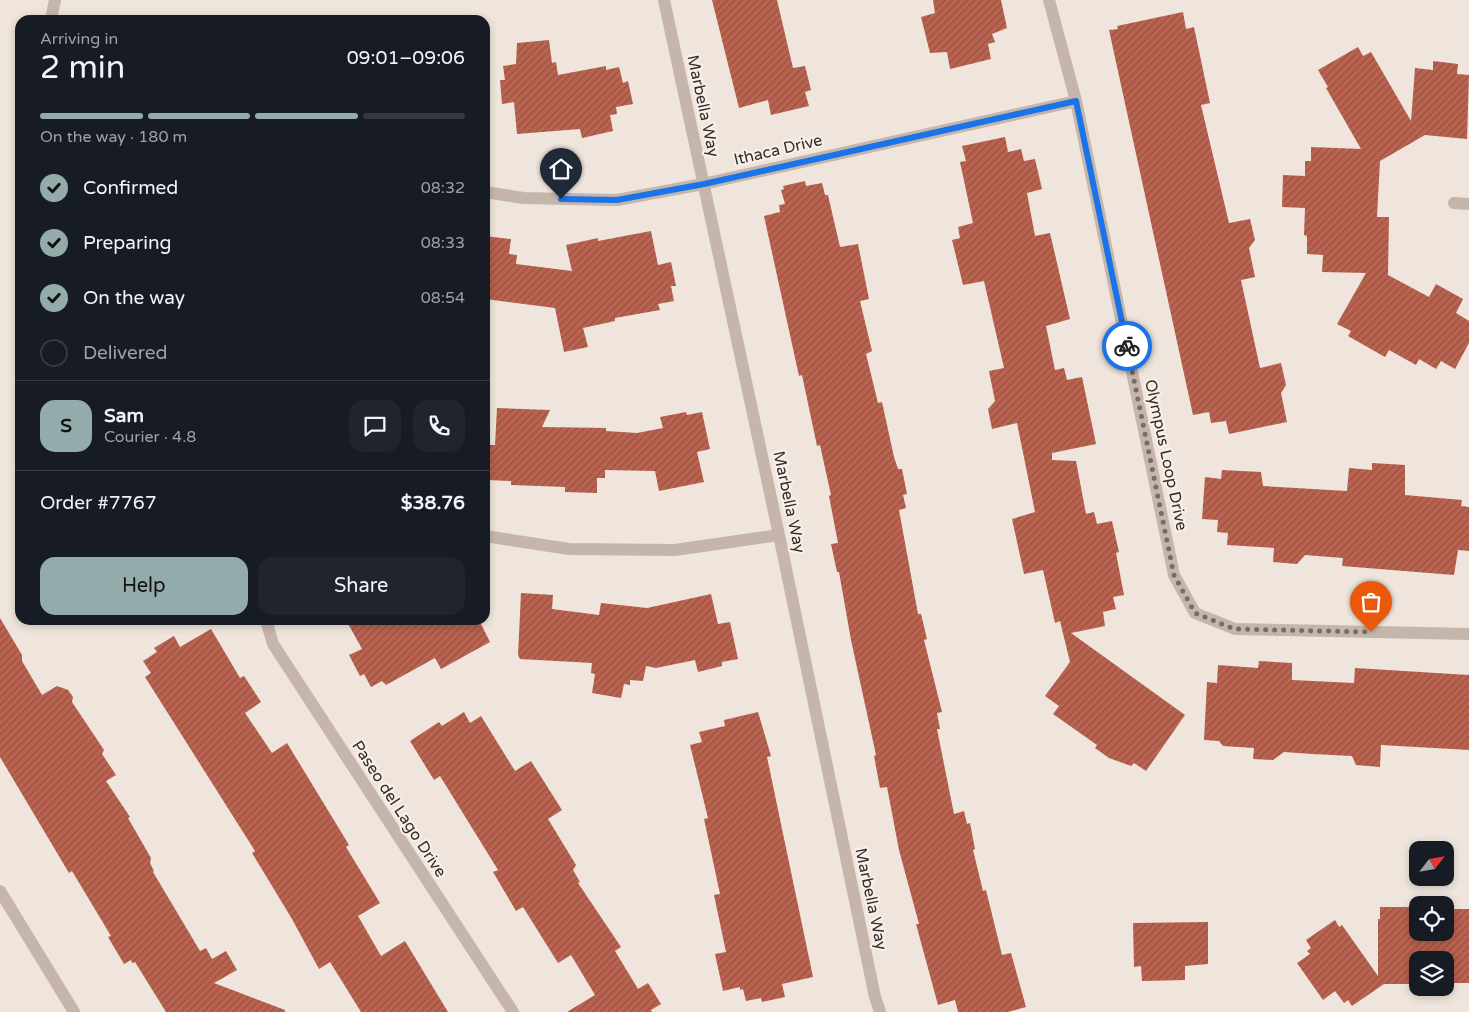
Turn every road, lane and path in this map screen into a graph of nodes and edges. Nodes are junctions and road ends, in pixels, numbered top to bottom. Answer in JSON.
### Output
{"nodes":[{"id":1,"x":55,"y":0,"type":"edge"},
{"id":2,"x":664,"y":0,"type":"edge"},
{"id":3,"x":1049,"y":0,"type":"edge"},
{"id":4,"x":52,"y":15,"type":"edge"},
{"id":5,"x":1076,"y":101,"type":"junction"},
{"id":6,"x":704,"y":184,"type":"junction"},
{"id":7,"x":490,"y":193,"type":"edge"},
{"id":8,"x":1454,"y":203,"type":"dead end"},
{"id":9,"x":1469,"y":204,"type":"edge"},
{"id":10,"x":779,"y":535,"type":"junction"},
{"id":11,"x":490,"y":537,"type":"edge"},
{"id":12,"x":267,"y":625,"type":"edge"},
{"id":13,"x":1469,"y":634,"type":"edge"},
{"id":14,"x":0,"y":891,"type":"edge"},
{"id":15,"x":74,"y":1012,"type":"edge"},
{"id":16,"x":513,"y":1012,"type":"edge"},
{"id":17,"x":880,"y":1012,"type":"edge"}],
"edges":[{"from":1,"to":4,"type":"street"},
{"from":2,"to":6,"type":"street","name":"Marbella Way"},
{"from":3,"to":5,"type":"street","name":"Olympus Loop Drive"},
{"from":5,"to":6,"type":"street","name":"Ithaca Drive"},
{"from":5,"to":13,"type":"street","name":"Olympus Loop Drive"},
{"from":6,"to":7,"type":"street","name":"Ithaca Drive"},
{"from":6,"to":10,"type":"street","name":"Marbella Way"},
{"from":8,"to":9,"type":"street"},
{"from":10,"to":11,"type":"street"},
{"from":10,"to":17,"type":"street","name":"Marbella Way"},
{"from":12,"to":16,"type":"street","name":"Paseo del Lago Drive"},
{"from":14,"to":15,"type":"street"}]}
